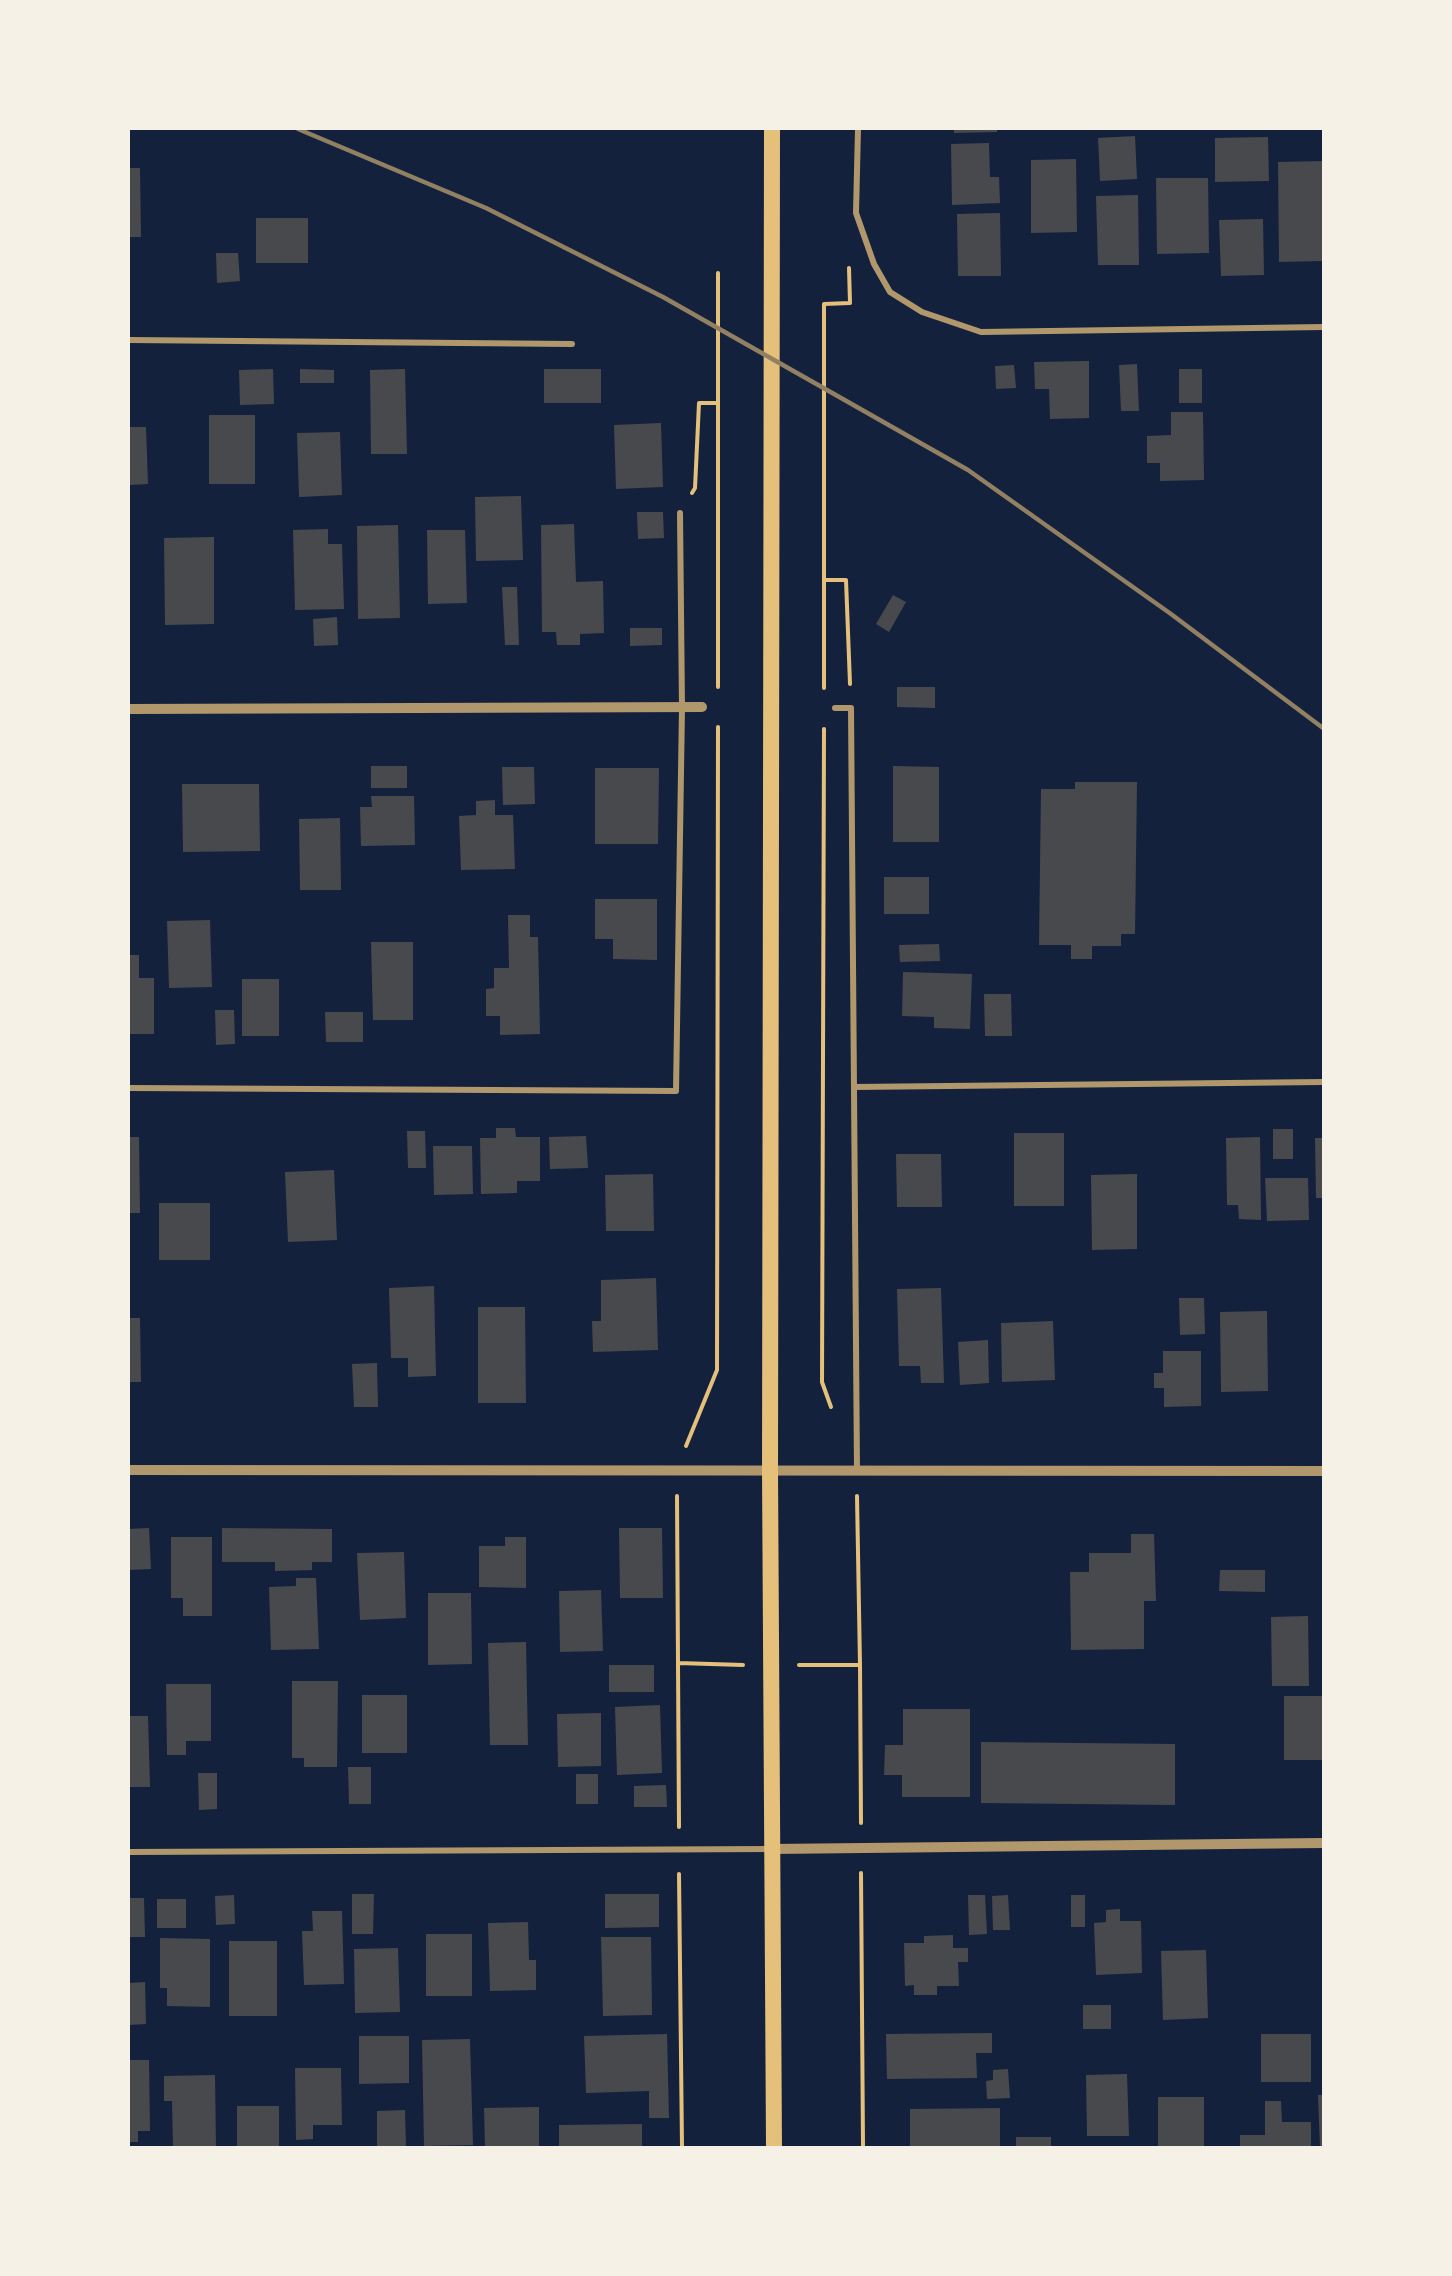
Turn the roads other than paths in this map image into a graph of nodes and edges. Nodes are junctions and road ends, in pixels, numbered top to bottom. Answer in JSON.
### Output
{"nodes":[{"id":1,"x":772,"y":129,"type":"edge"},
{"id":2,"x":858,"y":129,"type":"edge"},
{"id":3,"x":1323,"y":327,"type":"edge"},
{"id":4,"x":129,"y":340,"type":"edge"},
{"id":5,"x":573,"y":344,"type":"dead end"},
{"id":6,"x":680,"y":513,"type":"dead end"},
{"id":7,"x":702,"y":707,"type":"dead end"},
{"id":8,"x":682,"y":708,"type":"junction"},
{"id":9,"x":835,"y":708,"type":"dead end"},
{"id":10,"x":129,"y":709,"type":"edge"},
{"id":11,"x":1323,"y":1082,"type":"edge"},
{"id":12,"x":854,"y":1087,"type":"junction"},
{"id":13,"x":129,"y":1088,"type":"edge"},
{"id":14,"x":129,"y":1470,"type":"edge"},
{"id":15,"x":770,"y":1470,"type":"junction"},
{"id":16,"x":857,"y":1471,"type":"junction"},
{"id":17,"x":1323,"y":1471,"type":"edge"},
{"id":18,"x":1323,"y":1843,"type":"edge"},
{"id":19,"x":772,"y":1849,"type":"junction"},
{"id":20,"x":129,"y":1852,"type":"edge"},
{"id":21,"x":774,"y":2147,"type":"edge"}],
"edges":[{"from":1,"to":15,"type":"highway"},
{"from":2,"to":3,"type":"street"},
{"from":4,"to":5,"type":"street"},
{"from":6,"to":8,"type":"street"},
{"from":7,"to":8,"type":"street"},
{"from":8,"to":10,"type":"street"},
{"from":8,"to":13,"type":"street"},
{"from":9,"to":12,"type":"street"},
{"from":11,"to":12,"type":"street"},
{"from":12,"to":16,"type":"street"},
{"from":14,"to":15,"type":"street"},
{"from":15,"to":16,"type":"street"},
{"from":15,"to":19,"type":"highway"},
{"from":16,"to":17,"type":"street"},
{"from":18,"to":19,"type":"street"},
{"from":19,"to":20,"type":"street"},
{"from":19,"to":21,"type":"highway"}]}
